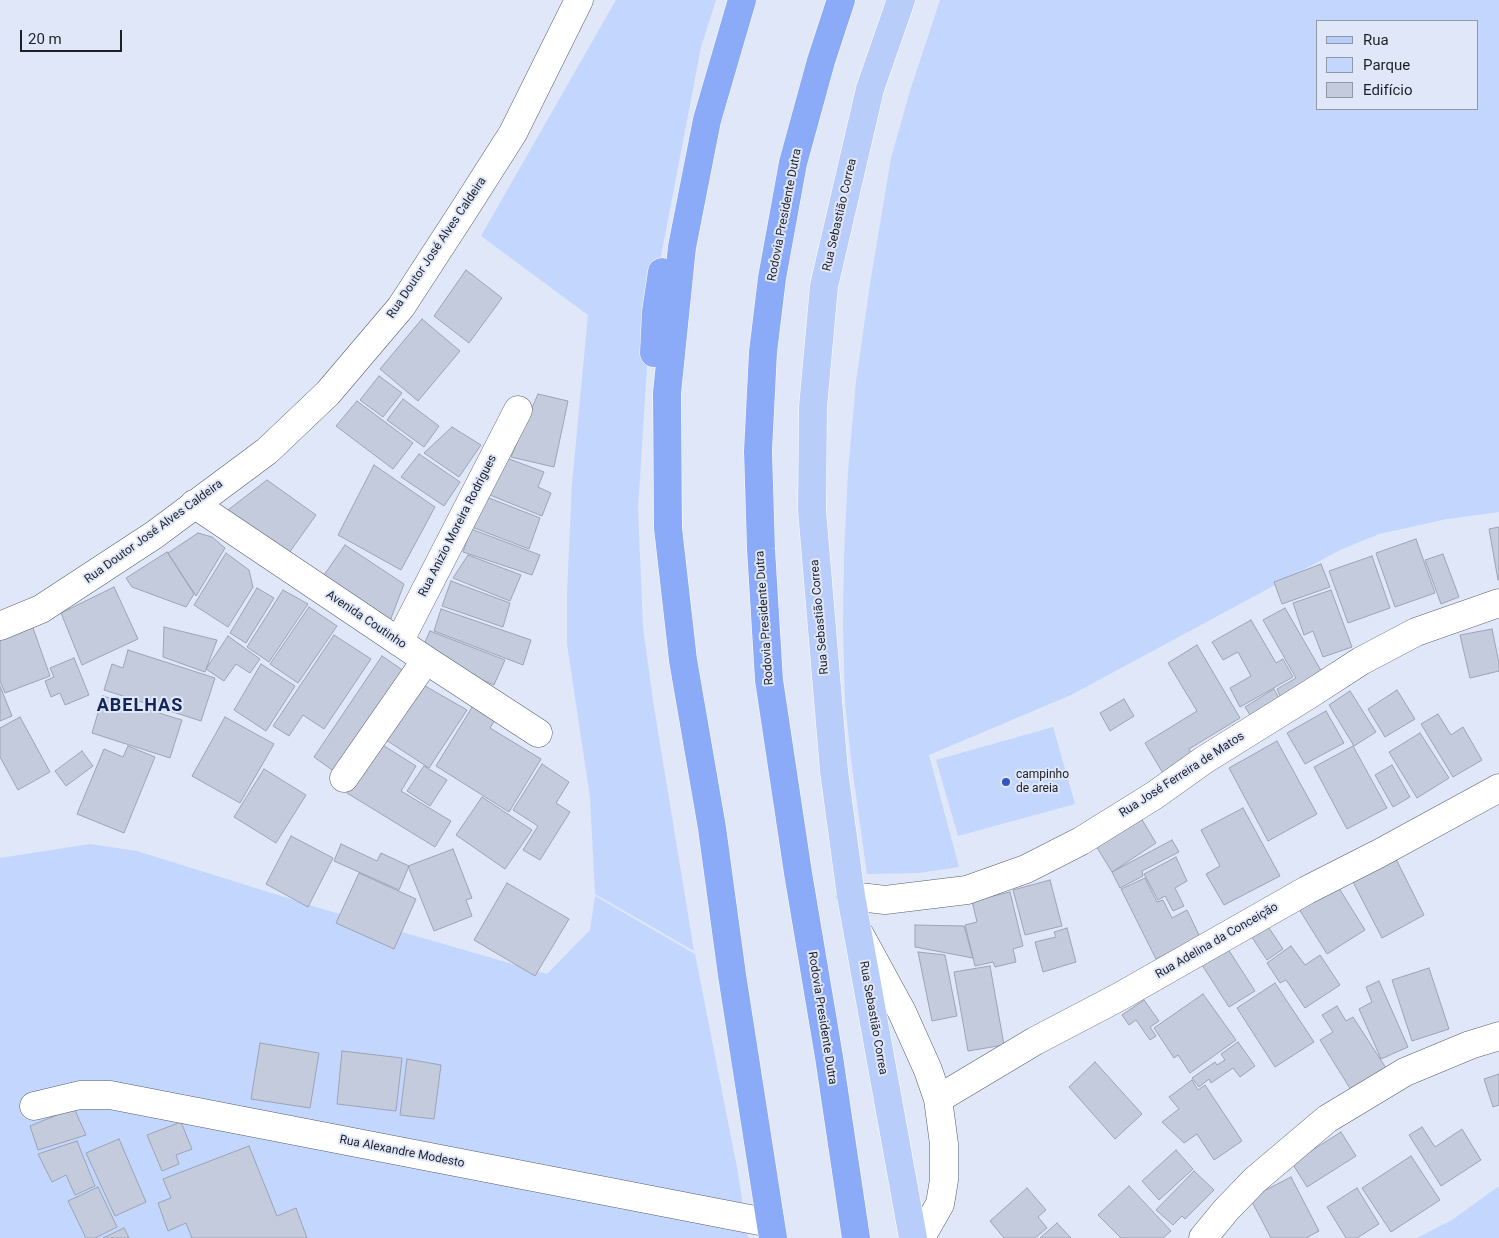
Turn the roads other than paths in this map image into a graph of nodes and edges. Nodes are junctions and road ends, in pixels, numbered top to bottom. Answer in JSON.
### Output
{"nodes":[{"id":1,"x":579,"y":0,"type":"edge"},
{"id":2,"x":724,"y":0,"type":"edge"},
{"id":3,"x":742,"y":0,"type":"edge"},
{"id":4,"x":841,"y":0,"type":"edge"},
{"id":5,"x":901,"y":0,"type":"edge"},
{"id":6,"x":518,"y":410,"type":"dead end"},
{"id":7,"x":194,"y":504,"type":"junction"},
{"id":8,"x":1499,"y":603,"type":"edge"},
{"id":9,"x":0,"y":626,"type":"edge"},
{"id":10,"x":399,"y":642,"type":"junction"},
{"id":11,"x":426,"y":660,"type":"junction"},
{"id":12,"x":538,"y":733,"type":"dead end"},
{"id":13,"x":344,"y":778,"type":"dead end"},
{"id":14,"x":1499,"y":788,"type":"edge"},
{"id":15,"x":712,"y":828,"type":"junction"},
{"id":16,"x":851,"y":896,"type":"junction"},
{"id":17,"x":858,"y":932,"type":"junction"},
{"id":18,"x":1499,"y":1036,"type":"edge"},
{"id":19,"x":938,"y":1100,"type":"junction"},
{"id":20,"x":34,"y":1106,"type":"dead end"},
{"id":21,"x":772,"y":1230,"type":"edge"},
{"id":22,"x":856,"y":1238,"type":"edge"},
{"id":23,"x":913,"y":1238,"type":"edge"},
{"id":24,"x":918,"y":1238,"type":"edge"},
{"id":25,"x":1202,"y":1238,"type":"edge"}],
"edges":[{"from":1,"to":7,"type":"street","name":"Rua Doutor José Alves Caldeira"},
{"from":2,"to":15,"type":"highway"},
{"from":3,"to":15,"type":"highway"},
{"from":4,"to":22,"type":"highway","name":"Rodovia Presidente Dutra"},
{"from":5,"to":16,"type":"main road","name":"Rua Sebastião Correa"},
{"from":6,"to":10,"type":"street","name":"Rua Anizio Moreira Rodrigues"},
{"from":7,"to":9,"type":"street","name":"Rua Doutor José Alves Caldeira"},
{"from":7,"to":10,"type":"street","name":"Avenida Coutinho"},
{"from":8,"to":16,"type":"street","name":"Rua José Ferreira de Matos"},
{"from":10,"to":11,"type":"street","name":"Avenida Coutinho"},
{"from":11,"to":12,"type":"street","name":"Avenida Coutinho"},
{"from":11,"to":13,"type":"street"},
{"from":14,"to":19,"type":"street","name":"Rua Adelina da Conceição"},
{"from":15,"to":21,"type":"highway"},
{"from":16,"to":17,"type":"main road","name":"Rua Sebastião Correa"},
{"from":17,"to":19,"type":"street"},
{"from":17,"to":23,"type":"main road","name":"Rua Sebastião Correa"},
{"from":18,"to":25,"type":"street"},
{"from":19,"to":24,"type":"street"},
{"from":20,"to":21,"type":"street","name":"Rua Alexandre Modesto"}]}
